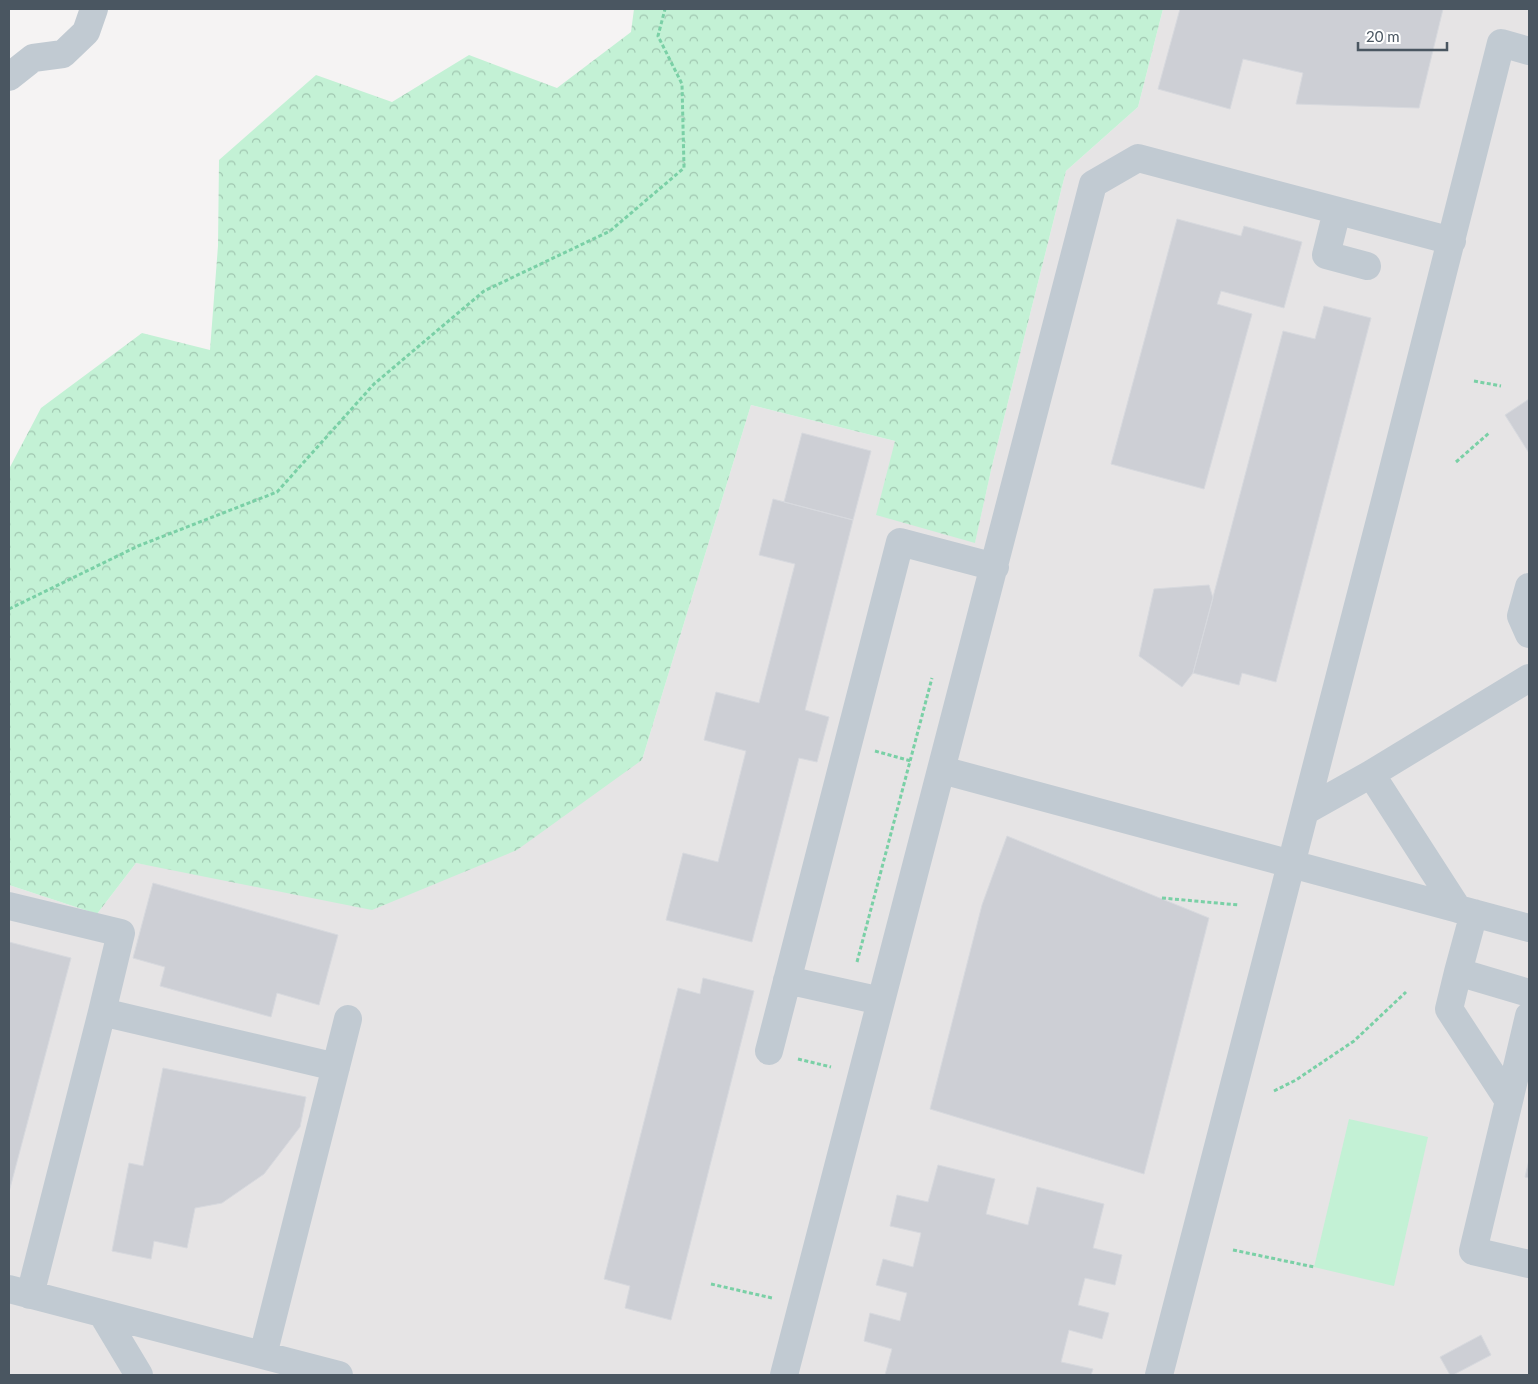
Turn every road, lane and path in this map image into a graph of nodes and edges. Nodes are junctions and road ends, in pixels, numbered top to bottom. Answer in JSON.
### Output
{"nodes":[{"id":1,"x":94,"y":9,"type":"edge"},
{"id":2,"x":665,"y":9,"type":"edge"},
{"id":3,"x":1529,"y":51,"type":"edge"},
{"id":4,"x":9,"y":77,"type":"edge"},
{"id":5,"x":1337,"y":211,"type":"junction"},
{"id":6,"x":1452,"y":241,"type":"junction"},
{"id":7,"x":1367,"y":266,"type":"dead end"},
{"id":8,"x":1474,"y":381,"type":"dead end"},
{"id":9,"x":1501,"y":386,"type":"dead end"},
{"id":10,"x":1489,"y":433,"type":"dead end"},
{"id":11,"x":1456,"y":462,"type":"dead end"},
{"id":12,"x":995,"y":567,"type":"junction"},
{"id":13,"x":1529,"y":587,"type":"edge"},
{"id":14,"x":9,"y":609,"type":"edge"},
{"id":15,"x":1529,"y":634,"type":"edge"},
{"id":16,"x":933,"y":674,"type":"dead end"},
{"id":17,"x":1529,"y":678,"type":"edge"},
{"id":18,"x":848,"y":744,"type":"junction"},
{"id":19,"x":910,"y":761,"type":"junction"},
{"id":20,"x":942,"y":770,"type":"junction"},
{"id":21,"x":1371,"y":774,"type":"junction"},
{"id":22,"x":1305,"y":811,"type":"junction"},
{"id":23,"x":1290,"y":864,"type":"junction"},
{"id":24,"x":1162,"y":898,"type":"dead end"},
{"id":25,"x":1239,"y":905,"type":"dead end"},
{"id":26,"x":9,"y":906,"type":"edge"},
{"id":27,"x":1466,"y":911,"type":"junction"},
{"id":28,"x":1529,"y":928,"type":"edge"},
{"id":29,"x":857,"y":962,"type":"dead end"},
{"id":30,"x":1458,"y":972,"type":"junction"},
{"id":31,"x":787,"y":980,"type":"junction"},
{"id":32,"x":1406,"y":992,"type":"dead end"},
{"id":33,"x":1529,"y":993,"type":"edge"},
{"id":34,"x":881,"y":1001,"type":"junction"},
{"id":35,"x":102,"y":1012,"type":"junction"},
{"id":36,"x":1529,"y":1016,"type":"edge"},
{"id":37,"x":348,"y":1019,"type":"dead end"},
{"id":38,"x":769,"y":1051,"type":"joint"},
{"id":39,"x":336,"y":1067,"type":"junction"},
{"id":40,"x":831,"y":1067,"type":"dead end"},
{"id":41,"x":1274,"y":1091,"type":"dead end"},
{"id":42,"x":1510,"y":1101,"type":"junction"},
{"id":43,"x":1233,"y":1250,"type":"dead end"},
{"id":44,"x":1529,"y":1264,"type":"edge"},
{"id":45,"x":1314,"y":1267,"type":"dead end"},
{"id":46,"x":711,"y":1284,"type":"dead end"},
{"id":47,"x":20,"y":1292,"type":"edge"},
{"id":48,"x":772,"y":1298,"type":"dead end"},
{"id":49,"x":103,"y":1315,"type":"junction"},
{"id":50,"x":264,"y":1355,"type":"junction"},
{"id":51,"x":139,"y":1375,"type":"edge"},
{"id":52,"x":339,"y":1375,"type":"edge"},
{"id":53,"x":784,"y":1375,"type":"edge"},
{"id":54,"x":1159,"y":1375,"type":"edge"}],
"edges":[{"from":1,"to":4,"type":"street"},
{"from":2,"to":14,"type":"path"},
{"from":3,"to":6,"type":"street"},
{"from":5,"to":6,"type":"street"},
{"from":5,"to":7,"type":"street"},
{"from":5,"to":12,"type":"street"},
{"from":6,"to":22,"type":"street"},
{"from":8,"to":9,"type":"path"},
{"from":10,"to":11,"type":"path"},
{"from":12,"to":18,"type":"street"},
{"from":12,"to":20,"type":"street"},
{"from":13,"to":15,"type":"street"},
{"from":16,"to":19,"type":"path"},
{"from":17,"to":21,"type":"street"},
{"from":18,"to":19,"type":"path"},
{"from":18,"to":31,"type":"street"},
{"from":19,"to":29,"type":"path"},
{"from":20,"to":23,"type":"street"},
{"from":20,"to":34,"type":"street"},
{"from":21,"to":22,"type":"street"},
{"from":21,"to":27,"type":"street"},
{"from":22,"to":23,"type":"street"},
{"from":23,"to":27,"type":"street"},
{"from":23,"to":54,"type":"street"},
{"from":24,"to":25,"type":"path"},
{"from":26,"to":35,"type":"street"},
{"from":27,"to":28,"type":"street"},
{"from":27,"to":30,"type":"street"},
{"from":30,"to":33,"type":"street"},
{"from":30,"to":42,"type":"street"},
{"from":31,"to":34,"type":"street"},
{"from":31,"to":38,"type":"street"},
{"from":32,"to":41,"type":"path"},
{"from":34,"to":53,"type":"street"},
{"from":35,"to":39,"type":"street"},
{"from":35,"to":47,"type":"street"},
{"from":36,"to":42,"type":"street"},
{"from":37,"to":39,"type":"street"},
{"from":38,"to":40,"type":"path"},
{"from":39,"to":50,"type":"street"},
{"from":42,"to":44,"type":"street"},
{"from":43,"to":45,"type":"path"},
{"from":46,"to":48,"type":"path"},
{"from":47,"to":49,"type":"street"},
{"from":49,"to":50,"type":"street"},
{"from":49,"to":51,"type":"street"},
{"from":50,"to":52,"type":"street"}]}
